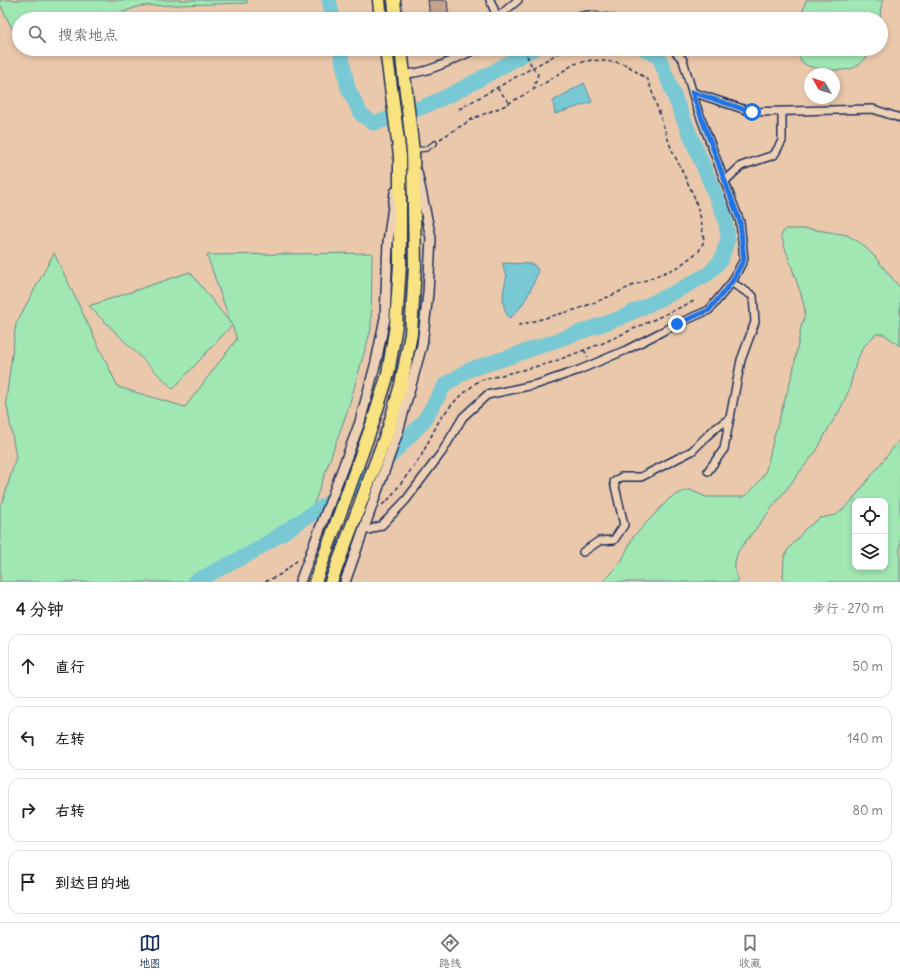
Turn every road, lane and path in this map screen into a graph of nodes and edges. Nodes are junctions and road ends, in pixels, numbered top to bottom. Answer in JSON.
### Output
{"nodes":[{"id":1,"x":379,"y":0,"type":"edge"},
{"id":2,"x":394,"y":0,"type":"edge"},
{"id":3,"x":490,"y":0,"type":"edge"},
{"id":4,"x":518,"y":0,"type":"edge"},
{"id":5,"x":380,"y":12,"type":"edge"},
{"id":6,"x":395,"y":12,"type":"edge"},
{"id":7,"x":495,"y":12,"type":"edge"},
{"id":8,"x":505,"y":12,"type":"edge"},
{"id":9,"x":387,"y":56,"type":"edge"},
{"id":10,"x":402,"y":56,"type":"edge"},
{"id":11,"x":461,"y":56,"type":"edge"},
{"id":12,"x":527,"y":56,"type":"edge"},
{"id":13,"x":553,"y":56,"type":"edge"},
{"id":14,"x":679,"y":56,"type":"edge"},
{"id":15,"x":532,"y":67,"type":"junction"},
{"id":16,"x":404,"y":74,"type":"junction"},
{"id":17,"x":497,"y":88,"type":"junction"},
{"id":18,"x":533,"y":90,"type":"junction"},
{"id":19,"x":692,"y":92,"type":"junction"},
{"id":20,"x":510,"y":103,"type":"junction"},
{"id":21,"x":459,"y":109,"type":"dead end"},
{"id":22,"x":782,"y":112,"type":"junction"},
{"id":23,"x":900,"y":118,"type":"edge"},
{"id":24,"x":435,"y":143,"type":"joint"},
{"id":25,"x":413,"y":151,"type":"junction"},
{"id":26,"x":400,"y":156,"type":"junction"},
{"id":27,"x":725,"y":181,"type":"junction"},
{"id":28,"x":732,"y":283,"type":"junction"},
{"id":29,"x":516,"y":326,"type":"dead end"},
{"id":30,"x":730,"y":418,"type":"junction"},
{"id":31,"x":393,"y":430,"type":"junction"},
{"id":32,"x":708,"y":471,"type":"dead end"},
{"id":33,"x":365,"y":528,"type":"junction"},
{"id":34,"x":583,"y":552,"type":"dead end"},
{"id":35,"x":299,"y":559,"type":"dead end"},
{"id":36,"x":265,"y":582,"type":"edge"},
{"id":37,"x":300,"y":582,"type":"edge"},
{"id":38,"x":315,"y":582,"type":"edge"},
{"id":39,"x":331,"y":582,"type":"edge"},
{"id":40,"x":345,"y":582,"type":"edge"}],
"edges":[{"from":1,"to":5,"type":"highway"},
{"from":2,"to":6,"type":"highway"},
{"from":3,"to":7,"type":"street"},
{"from":4,"to":8,"type":"street"},
{"from":9,"to":26,"type":"highway"},
{"from":10,"to":16,"type":"highway"},
{"from":11,"to":16,"type":"street"},
{"from":12,"to":15,"type":"path"},
{"from":13,"to":15,"type":"path"},
{"from":14,"to":19,"type":"street"},
{"from":15,"to":17,"type":"path"},
{"from":15,"to":18,"type":"path"},
{"from":16,"to":25,"type":"highway"},
{"from":17,"to":20,"type":"path"},
{"from":17,"to":21,"type":"path"},
{"from":18,"to":20,"type":"path"},
{"from":18,"to":29,"type":"path"},
{"from":19,"to":22,"type":"street"},
{"from":19,"to":27,"type":"street"},
{"from":20,"to":24,"type":"path"},
{"from":22,"to":23,"type":"street"},
{"from":22,"to":27,"type":"street"},
{"from":24,"to":25,"type":"lane"},
{"from":25,"to":31,"type":"highway"},
{"from":26,"to":37,"type":"street"},
{"from":26,"to":38,"type":"highway"},
{"from":27,"to":28,"type":"street"},
{"from":28,"to":30,"type":"street"},
{"from":28,"to":33,"type":"street"},
{"from":30,"to":32,"type":"street"},
{"from":30,"to":34,"type":"street"},
{"from":31,"to":33,"type":"street"},
{"from":31,"to":39,"type":"highway"},
{"from":33,"to":40,"type":"street"},
{"from":35,"to":36,"type":"path"}]}
